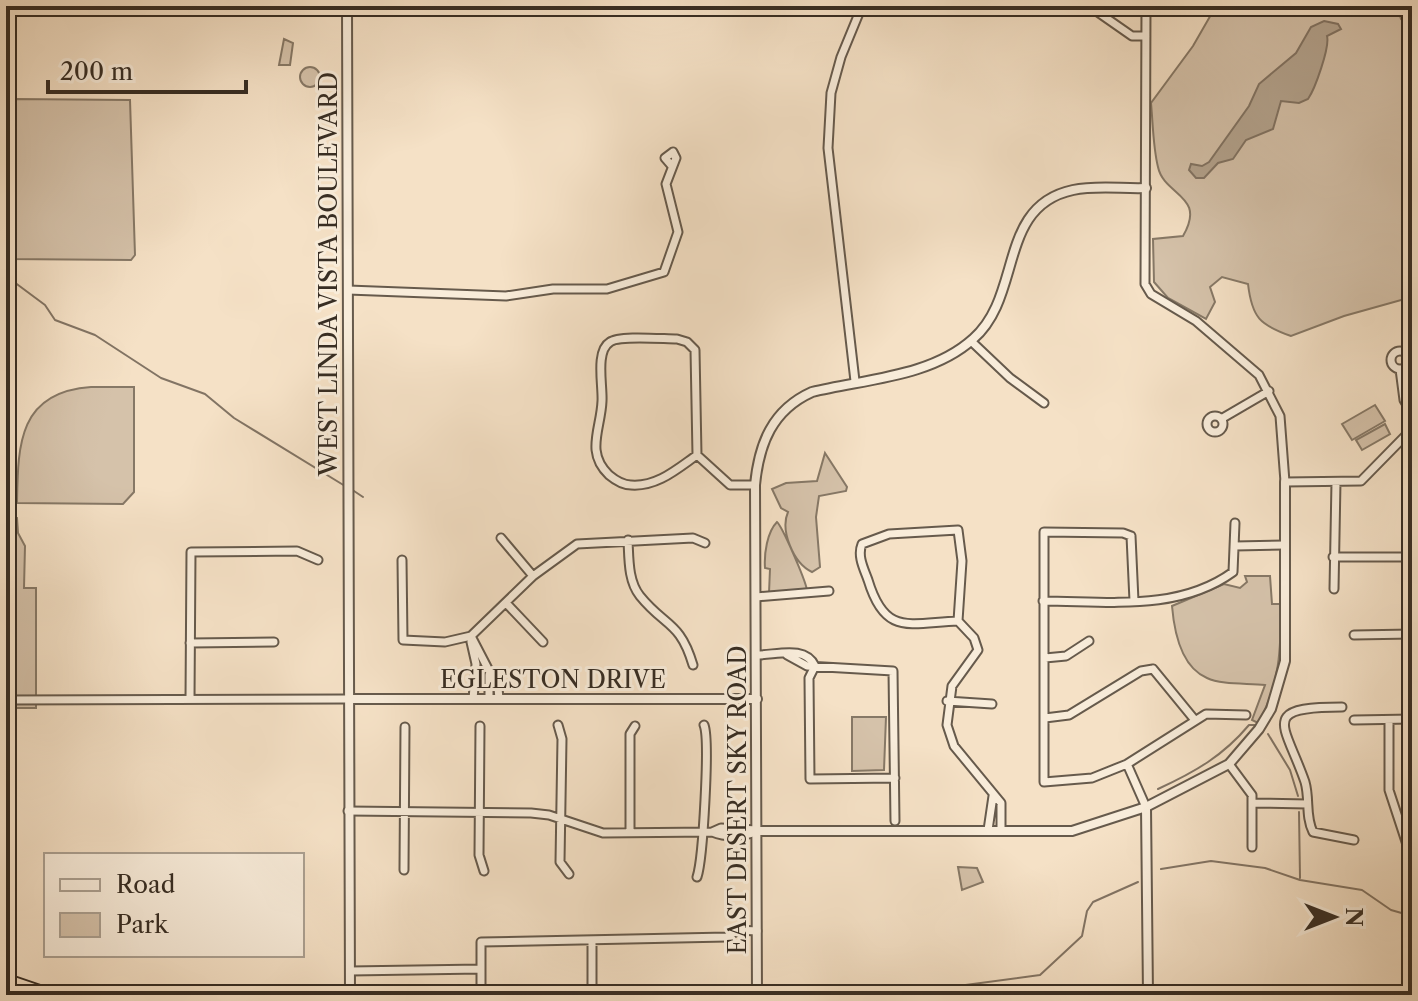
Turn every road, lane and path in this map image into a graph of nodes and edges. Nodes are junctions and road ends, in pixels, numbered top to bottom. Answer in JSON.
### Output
{"nodes":[{"id":1,"x":347,"y":6,"type":"edge"},
{"id":2,"x":862,"y":6,"type":"edge"},
{"id":3,"x":1089,"y":6,"type":"edge"},
{"id":4,"x":1146,"y":6,"type":"edge"},
{"id":5,"x":1146,"y":36,"type":"junction"},
{"id":6,"x":671,"y":165,"type":"dead end"},
{"id":7,"x":1146,"y":188,"type":"junction"},
{"id":8,"x":348,"y":290,"type":"junction"},
{"id":9,"x":971,"y":341,"type":"junction"},
{"id":10,"x":1400,"y":369,"type":"dead end"},
{"id":11,"x":855,"y":381,"type":"junction"},
{"id":12,"x":1269,"y":391,"type":"junction"},
{"id":13,"x":1044,"y":403,"type":"dead end"},
{"id":14,"x":1412,"y":413,"type":"edge"},
{"id":15,"x":1221,"y":419,"type":"dead end"},
{"id":16,"x":1412,"y":429,"type":"edge"},
{"id":17,"x":697,"y":455,"type":"junction"},
{"id":18,"x":1285,"y":482,"type":"junction"},
{"id":19,"x":1336,"y":482,"type":"junction"},
{"id":20,"x":755,"y":485,"type":"junction"},
{"id":21,"x":1235,"y":523,"type":"dead end"},
{"id":22,"x":501,"y":538,"type":"dead end"},
{"id":23,"x":628,"y":540,"type":"junction"},
{"id":24,"x":705,"y":543,"type":"dead end"},
{"id":25,"x":1285,"y":545,"type":"junction"},
{"id":26,"x":1235,"y":546,"type":"junction"},
{"id":27,"x":1333,"y":557,"type":"junction"},
{"id":28,"x":1412,"y":557,"type":"edge"},
{"id":29,"x":318,"y":560,"type":"dead end"},
{"id":30,"x":402,"y":560,"type":"dead end"},
{"id":31,"x":533,"y":576,"type":"junction"},
{"id":32,"x":1334,"y":589,"type":"dead end"},
{"id":33,"x":829,"y":591,"type":"dead end"},
{"id":34,"x":756,"y":601,"type":"junction"},
{"id":35,"x":1043,"y":601,"type":"junction"},
{"id":36,"x":1134,"y":601,"type":"junction"},
{"id":37,"x":507,"y":604,"type":"junction"},
{"id":38,"x":958,"y":621,"type":"junction"},
{"id":39,"x":1412,"y":634,"type":"edge"},
{"id":40,"x":1354,"y":635,"type":"dead end"},
{"id":41,"x":471,"y":636,"type":"junction"},
{"id":42,"x":1089,"y":641,"type":"dead end"},
{"id":43,"x":274,"y":642,"type":"dead end"},
{"id":44,"x":543,"y":642,"type":"dead end"},
{"id":45,"x":190,"y":643,"type":"junction"},
{"id":46,"x":757,"y":655,"type":"junction"},
{"id":47,"x":1045,"y":658,"type":"junction"},
{"id":48,"x":693,"y":665,"type":"dead end"},
{"id":49,"x":815,"y":666,"type":"junction"},
{"id":50,"x":489,"y":675,"type":"junction"},
{"id":51,"x":475,"y":681,"type":"junction"},
{"id":52,"x":190,"y":699,"type":"junction"},
{"id":53,"x":348,"y":699,"type":"junction"},
{"id":54,"x":473,"y":699,"type":"junction"},
{"id":55,"x":494,"y":699,"type":"junction"},
{"id":56,"x":757,"y":699,"type":"junction"},
{"id":57,"x":6,"y":700,"type":"edge"},
{"id":58,"x":947,"y":701,"type":"junction"},
{"id":59,"x":992,"y":704,"type":"dead end"},
{"id":60,"x":1342,"y":707,"type":"dead end"},
{"id":61,"x":1246,"y":715,"type":"dead end"},
{"id":62,"x":1045,"y":718,"type":"junction"},
{"id":63,"x":1194,"y":719,"type":"junction"},
{"id":64,"x":1412,"y":719,"type":"edge"},
{"id":65,"x":1354,"y":720,"type":"dead end"},
{"id":66,"x":1389,"y":720,"type":"junction"},
{"id":67,"x":558,"y":725,"type":"dead end"},
{"id":68,"x":704,"y":725,"type":"dead end"},
{"id":69,"x":480,"y":726,"type":"dead end"},
{"id":70,"x":635,"y":726,"type":"dead end"},
{"id":71,"x":405,"y":727,"type":"dead end"},
{"id":72,"x":1127,"y":764,"type":"junction"},
{"id":73,"x":1229,"y":764,"type":"junction"},
{"id":74,"x":895,"y":778,"type":"junction"},
{"id":75,"x":993,"y":796,"type":"junction"},
{"id":76,"x":1254,"y":803,"type":"junction"},
{"id":77,"x":1307,"y":804,"type":"junction"},
{"id":78,"x":1146,"y":807,"type":"junction"},
{"id":79,"x":348,"y":811,"type":"junction"},
{"id":80,"x":404,"y":812,"type":"junction"},
{"id":81,"x":479,"y":813,"type":"junction"},
{"id":82,"x":559,"y":819,"type":"junction"},
{"id":83,"x":895,"y":821,"type":"dead end"},
{"id":84,"x":988,"y":830,"type":"junction"},
{"id":85,"x":758,"y":831,"type":"junction"},
{"id":86,"x":1001,"y":831,"type":"junction"},
{"id":87,"x":630,"y":832,"type":"junction"},
{"id":88,"x":703,"y":832,"type":"junction"},
{"id":89,"x":1354,"y":840,"type":"dead end"},
{"id":90,"x":1252,"y":847,"type":"dead end"},
{"id":91,"x":1412,"y":860,"type":"edge"},
{"id":92,"x":404,"y":870,"type":"dead end"},
{"id":93,"x":484,"y":871,"type":"dead end"},
{"id":94,"x":569,"y":874,"type":"dead end"},
{"id":95,"x":697,"y":877,"type":"dead end"},
{"id":96,"x":757,"y":931,"type":"junction"},
{"id":97,"x":592,"y":943,"type":"junction"},
{"id":98,"x":481,"y":969,"type":"junction"},
{"id":99,"x":350,"y":971,"type":"junction"},
{"id":100,"x":6,"y":980,"type":"edge"},
{"id":101,"x":50,"y":995,"type":"edge"},
{"id":102,"x":350,"y":995,"type":"edge"},
{"id":103,"x":757,"y":995,"type":"edge"},
{"id":104,"x":1148,"y":995,"type":"edge"}],
"edges":[{"from":1,"to":8,"type":"street","name":"WEST LINDA VISTA BOULEVARD"},
{"from":2,"to":11,"type":"street"},
{"from":3,"to":5,"type":"street"},
{"from":4,"to":5,"type":"street"},
{"from":5,"to":7,"type":"street"},
{"from":6,"to":8,"type":"street"},
{"from":7,"to":9,"type":"street","name":"EAST DESERT SKY ROAD"},
{"from":7,"to":12,"type":"street"},
{"from":8,"to":53,"type":"street","name":"WEST LINDA VISTA BOULEVARD"},
{"from":9,"to":11,"type":"street","name":"EAST DESERT SKY ROAD"},
{"from":9,"to":13,"type":"street"},
{"from":10,"to":14,"type":"street"},
{"from":11,"to":20,"type":"street","name":"EAST DESERT SKY ROAD"},
{"from":12,"to":15,"type":"street"},
{"from":12,"to":18,"type":"street"},
{"from":16,"to":19,"type":"street"},
{"from":17,"to":17,"type":"street"},
{"from":17,"to":20,"type":"street"},
{"from":18,"to":19,"type":"street"},
{"from":18,"to":25,"type":"street"},
{"from":19,"to":27,"type":"street"},
{"from":20,"to":34,"type":"street","name":"EAST DESERT SKY ROAD"},
{"from":21,"to":26,"type":"street"},
{"from":22,"to":31,"type":"street"},
{"from":23,"to":24,"type":"street"},
{"from":23,"to":31,"type":"street"},
{"from":23,"to":48,"type":"street"},
{"from":25,"to":26,"type":"street"},
{"from":25,"to":73,"type":"street"},
{"from":26,"to":36,"type":"street"},
{"from":27,"to":28,"type":"street"},
{"from":27,"to":32,"type":"street"},
{"from":29,"to":45,"type":"street"},
{"from":30,"to":41,"type":"street"},
{"from":31,"to":37,"type":"street"},
{"from":33,"to":34,"type":"street"},
{"from":34,"to":46,"type":"street","name":"EAST DESERT SKY ROAD"},
{"from":35,"to":36,"type":"street"},
{"from":35,"to":36,"type":"street"},
{"from":35,"to":47,"type":"street"},
{"from":37,"to":41,"type":"street"},
{"from":37,"to":44,"type":"street"},
{"from":38,"to":38,"type":"street"},
{"from":38,"to":58,"type":"street"},
{"from":39,"to":40,"type":"street"},
{"from":41,"to":50,"type":"street"},
{"from":41,"to":51,"type":"street"},
{"from":42,"to":47,"type":"street"},
{"from":43,"to":45,"type":"street"},
{"from":45,"to":52,"type":"street"},
{"from":46,"to":49,"type":"street"},
{"from":46,"to":56,"type":"street","name":"EAST DESERT SKY ROAD"},
{"from":47,"to":62,"type":"street"},
{"from":49,"to":74,"type":"street"},
{"from":49,"to":74,"type":"street"},
{"from":50,"to":51,"type":"street"},
{"from":50,"to":55,"type":"street"},
{"from":51,"to":54,"type":"street"},
{"from":52,"to":53,"type":"street"},
{"from":52,"to":57,"type":"street"},
{"from":53,"to":54,"type":"street","name":"EGLESTON DRIVE"},
{"from":53,"to":79,"type":"street","name":"WEST LINDA VISTA BOULEVARD"},
{"from":54,"to":55,"type":"street","name":"EGLESTON DRIVE"},
{"from":55,"to":56,"type":"street","name":"EGLESTON DRIVE"},
{"from":56,"to":85,"type":"street","name":"EAST DESERT SKY ROAD"},
{"from":58,"to":59,"type":"street"},
{"from":58,"to":75,"type":"street"},
{"from":60,"to":77,"type":"street"},
{"from":61,"to":63,"type":"street"},
{"from":62,"to":63,"type":"street"},
{"from":62,"to":72,"type":"street"},
{"from":63,"to":72,"type":"street"},
{"from":64,"to":66,"type":"street"},
{"from":65,"to":66,"type":"street"},
{"from":66,"to":91,"type":"street"},
{"from":67,"to":82,"type":"street"},
{"from":68,"to":88,"type":"street"},
{"from":69,"to":81,"type":"street"},
{"from":70,"to":87,"type":"street"},
{"from":71,"to":80,"type":"street"},
{"from":72,"to":78,"type":"street"},
{"from":73,"to":76,"type":"street"},
{"from":73,"to":78,"type":"street"},
{"from":74,"to":83,"type":"street"},
{"from":75,"to":84,"type":"street"},
{"from":75,"to":86,"type":"street"},
{"from":76,"to":77,"type":"street"},
{"from":76,"to":90,"type":"street"},
{"from":77,"to":89,"type":"street"},
{"from":78,"to":86,"type":"street"},
{"from":78,"to":104,"type":"street"},
{"from":79,"to":80,"type":"street"},
{"from":79,"to":99,"type":"street","name":"WEST LINDA VISTA BOULEVARD"},
{"from":80,"to":81,"type":"street"},
{"from":80,"to":92,"type":"street"},
{"from":81,"to":82,"type":"street"},
{"from":81,"to":93,"type":"street"},
{"from":82,"to":87,"type":"street"},
{"from":82,"to":94,"type":"street"},
{"from":84,"to":85,"type":"street"},
{"from":84,"to":86,"type":"street"},
{"from":85,"to":88,"type":"street"},
{"from":85,"to":96,"type":"street","name":"EAST DESERT SKY ROAD"},
{"from":87,"to":88,"type":"street"},
{"from":88,"to":95,"type":"street"},
{"from":96,"to":97,"type":"street"},
{"from":96,"to":103,"type":"street","name":"EAST DESERT SKY ROAD"},
{"from":97,"to":98,"type":"street"},
{"from":97,"to":98,"type":"street"},
{"from":98,"to":99,"type":"street"},
{"from":99,"to":102,"type":"street","name":"WEST LINDA VISTA BOULEVARD"},
{"from":100,"to":101,"type":"highway"}]}
